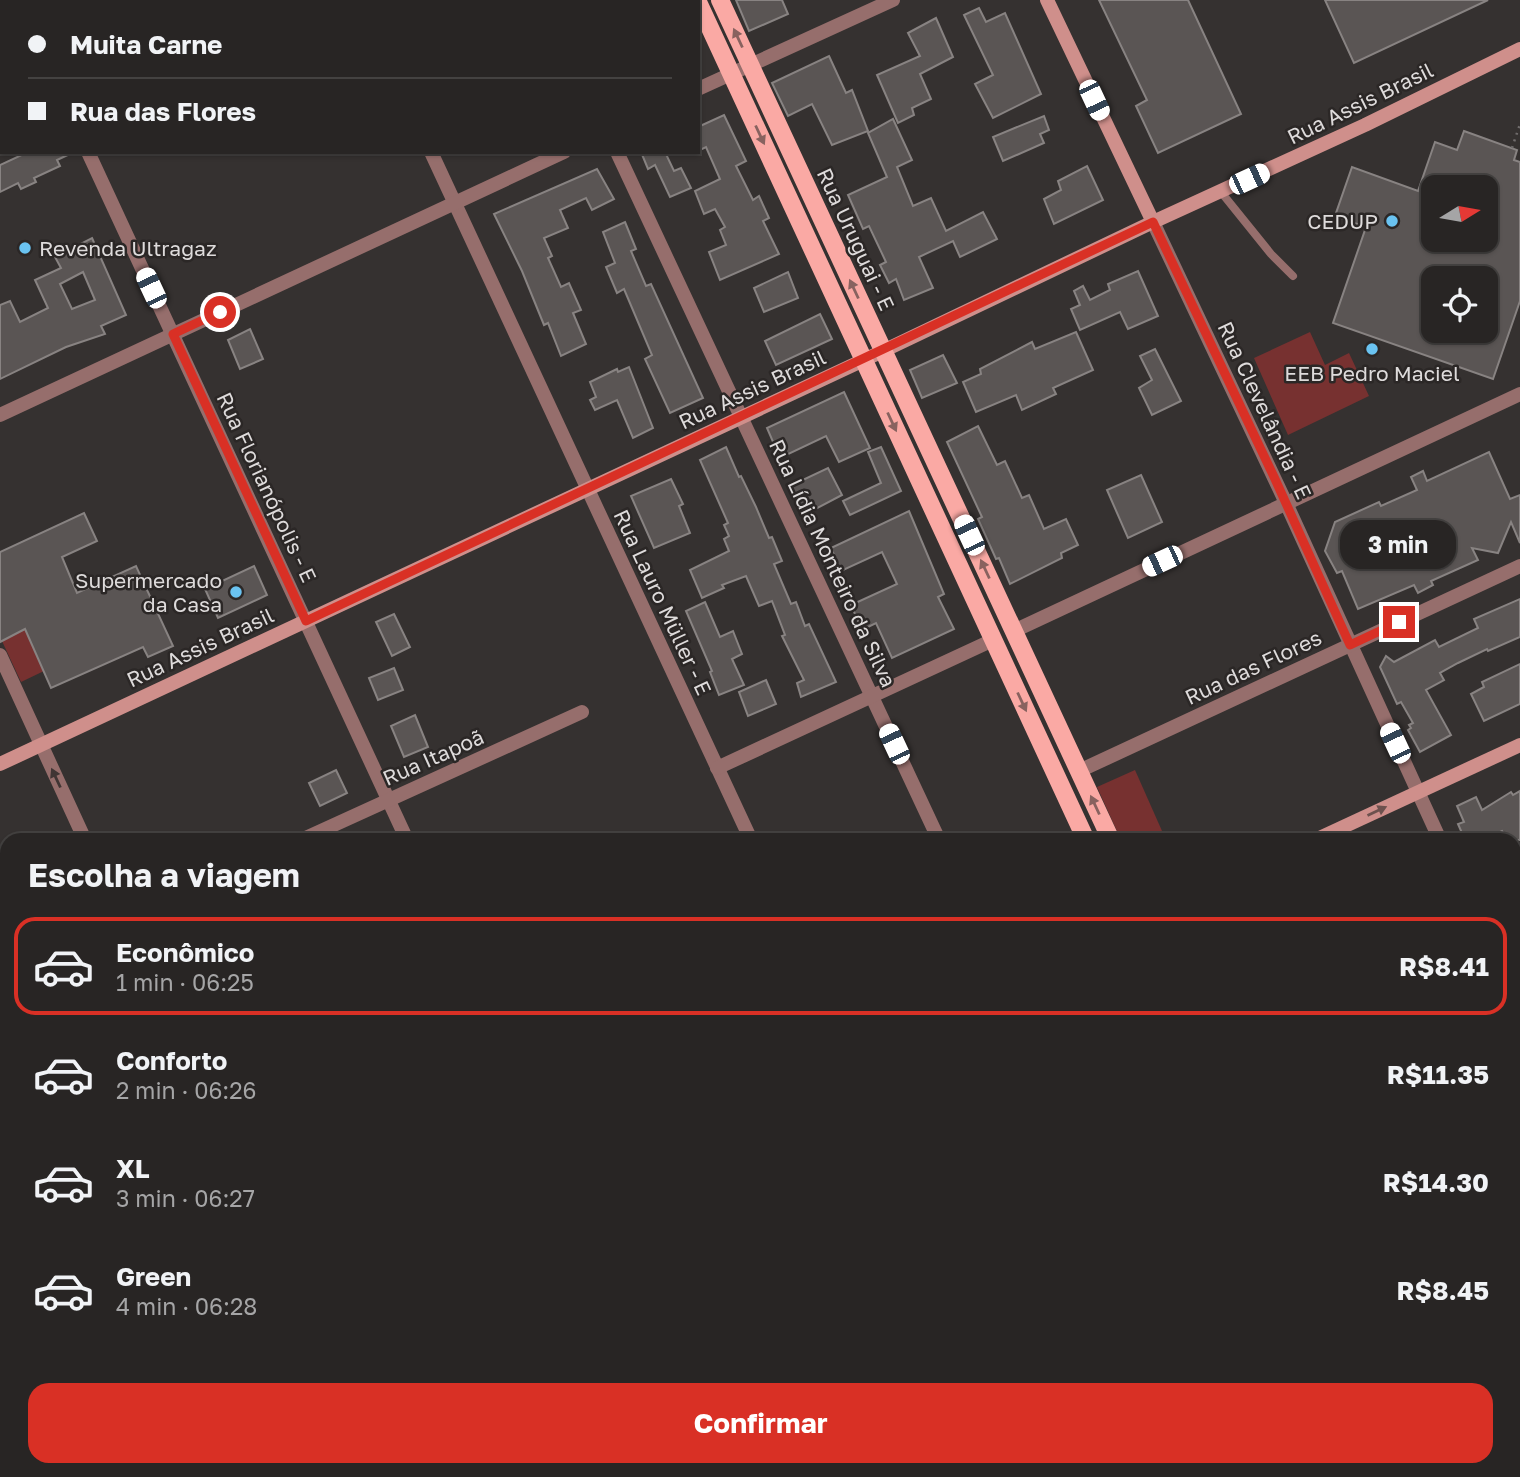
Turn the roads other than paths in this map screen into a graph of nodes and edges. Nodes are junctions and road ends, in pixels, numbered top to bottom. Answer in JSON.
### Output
{"nodes":[{"id":1,"x":720,"y":0,"type":"edge"},
{"id":2,"x":893,"y":0,"type":"edge"},
{"id":3,"x":1047,"y":0,"type":"edge"},
{"id":4,"x":700,"y":5,"type":"edge"},
{"id":5,"x":1520,"y":49,"type":"edge"},
{"id":6,"x":750,"y":65,"type":"junction"},
{"id":7,"x":731,"y":74,"type":"junction"},
{"id":8,"x":700,"y":88,"type":"edge"},
{"id":9,"x":89,"y":154,"type":"edge"},
{"id":10,"x":432,"y":154,"type":"edge"},
{"id":11,"x":560,"y":154,"type":"edge"},
{"id":12,"x":618,"y":154,"type":"edge"},
{"id":13,"x":1221,"y":192,"type":"junction"},
{"id":14,"x":455,"y":204,"type":"junction"},
{"id":15,"x":1153,"y":222,"type":"junction"},
{"id":16,"x":1293,"y":276,"type":"dead end"},
{"id":17,"x":173,"y":334,"type":"junction"},
{"id":18,"x":883,"y":351,"type":"junction"},
{"id":19,"x":863,"y":360,"type":"junction"},
{"id":20,"x":1520,"y":394,"type":"edge"},
{"id":21,"x":0,"y":415,"type":"edge"},
{"id":22,"x":741,"y":417,"type":"junction"},
{"id":23,"x":588,"y":489,"type":"junction"},
{"id":24,"x":1286,"y":503,"type":"junction"},
{"id":25,"x":1520,"y":566,"type":"edge"},
{"id":26,"x":306,"y":621,"type":"junction"},
{"id":27,"x":1014,"y":631,"type":"junction"},
{"id":28,"x":993,"y":640,"type":"junction"},
{"id":29,"x":1350,"y":645,"type":"junction"},
{"id":30,"x":0,"y":655,"type":"edge"},
{"id":31,"x":872,"y":696,"type":"junction"},
{"id":32,"x":582,"y":712,"type":"dead end"},
{"id":33,"x":41,"y":745,"type":"junction"},
{"id":34,"x":1520,"y":745,"type":"edge"},
{"id":35,"x":0,"y":764,"type":"edge"},
{"id":36,"x":717,"y":768,"type":"junction"},
{"id":37,"x":1079,"y":771,"type":"junction"},
{"id":38,"x":1418,"y":792,"type":"junction"},
{"id":39,"x":389,"y":800,"type":"junction"},
{"id":40,"x":82,"y":833,"type":"edge"},
{"id":41,"x":316,"y":833,"type":"edge"},
{"id":42,"x":404,"y":833,"type":"edge"},
{"id":43,"x":748,"y":833,"type":"edge"},
{"id":44,"x":936,"y":833,"type":"edge"},
{"id":45,"x":1083,"y":833,"type":"edge"},
{"id":46,"x":1108,"y":833,"type":"edge"},
{"id":47,"x":1330,"y":833,"type":"edge"},
{"id":48,"x":1437,"y":833,"type":"edge"}],
"edges":[{"from":6,"to":1,"type":"main road","name":"Rua Uruguai - E","one_way":true},
{"from":2,"to":6,"type":"street"},
{"from":3,"to":15,"type":"street","name":"Rua Clevelândia - E"},
{"from":4,"to":7,"type":"main road","name":"Rua Uruguai - E"},
{"from":5,"to":13,"type":"street","name":"Rua Assis Brasil"},
{"from":6,"to":7,"type":"street"},
{"from":18,"to":6,"type":"main road","name":"Rua Uruguai - E","one_way":true},
{"from":7,"to":8,"type":"street"},
{"from":7,"to":19,"type":"main road","name":"Rua Uruguai - E","one_way":true},
{"from":9,"to":17,"type":"street","name":"Rua Florianópolis - E"},
{"from":10,"to":14,"type":"street","name":"Rua Lauro Müller - E"},
{"from":11,"to":14,"type":"street"},
{"from":12,"to":22,"type":"street","name":"Rua Lídia Monteiro da Silva"},
{"from":13,"to":15,"type":"street","name":"Rua Assis Brasil"},
{"from":13,"to":16,"type":"lane"},
{"from":14,"to":17,"type":"street"},
{"from":14,"to":23,"type":"street","name":"Rua Lauro Müller - E"},
{"from":15,"to":18,"type":"street","name":"Rua Assis Brasil"},
{"from":15,"to":24,"type":"street","name":"Rua Clevelândia - E"},
{"from":17,"to":21,"type":"street"},
{"from":17,"to":26,"type":"street","name":"Rua Florianópolis - E"},
{"from":18,"to":19,"type":"street","name":"Rua Assis Brasil"},
{"from":27,"to":18,"type":"main road","name":"Rua Uruguai - E","one_way":true},
{"from":19,"to":22,"type":"street","name":"Rua Assis Brasil"},
{"from":19,"to":28,"type":"main road","name":"Rua Uruguai - E","one_way":true},
{"from":20,"to":24,"type":"street"},
{"from":22,"to":23,"type":"street","name":"Rua Assis Brasil"},
{"from":22,"to":31,"type":"street","name":"Rua Lídia Monteiro da Silva"},
{"from":23,"to":26,"type":"street","name":"Rua Assis Brasil"},
{"from":23,"to":36,"type":"street","name":"Rua Lauro Müller - E"},
{"from":24,"to":27,"type":"street"},
{"from":24,"to":29,"type":"street","name":"Rua Clevelândia - E"},
{"from":25,"to":29,"type":"street","name":"Rua das Flores"},
{"from":26,"to":33,"type":"street","name":"Rua Assis Brasil"},
{"from":26,"to":39,"type":"street","name":"Rua Florianópolis - E"},
{"from":27,"to":37,"type":"main road","name":"Rua Uruguai - E"},
{"from":28,"to":31,"type":"street"},
{"from":28,"to":45,"type":"main road","name":"Rua Uruguai - E","one_way":true},
{"from":29,"to":37,"type":"street","name":"Rua das Flores"},
{"from":29,"to":38,"type":"street","name":"Rua Clevelândia - E"},
{"from":30,"to":33,"type":"street"},
{"from":31,"to":36,"type":"street"},
{"from":31,"to":44,"type":"street","name":"Rua Lídia Monteiro da Silva"},
{"from":32,"to":39,"type":"street","name":"Rua Itapoã"},
{"from":33,"to":35,"type":"street","name":"Rua Assis Brasil"},
{"from":40,"to":33,"type":"street","one_way":true},
{"from":34,"to":38,"type":"street"},
{"from":36,"to":43,"type":"street","name":"Rua Lauro Müller - E"},
{"from":46,"to":37,"type":"main road","name":"Rua Uruguai - E","one_way":true},
{"from":47,"to":38,"type":"street","one_way":true},
{"from":38,"to":48,"type":"street","name":"Rua Clevelândia - E"},
{"from":39,"to":41,"type":"street","name":"Rua Itapoã"},
{"from":39,"to":42,"type":"street","name":"Rua Florianópolis - E"}]}
